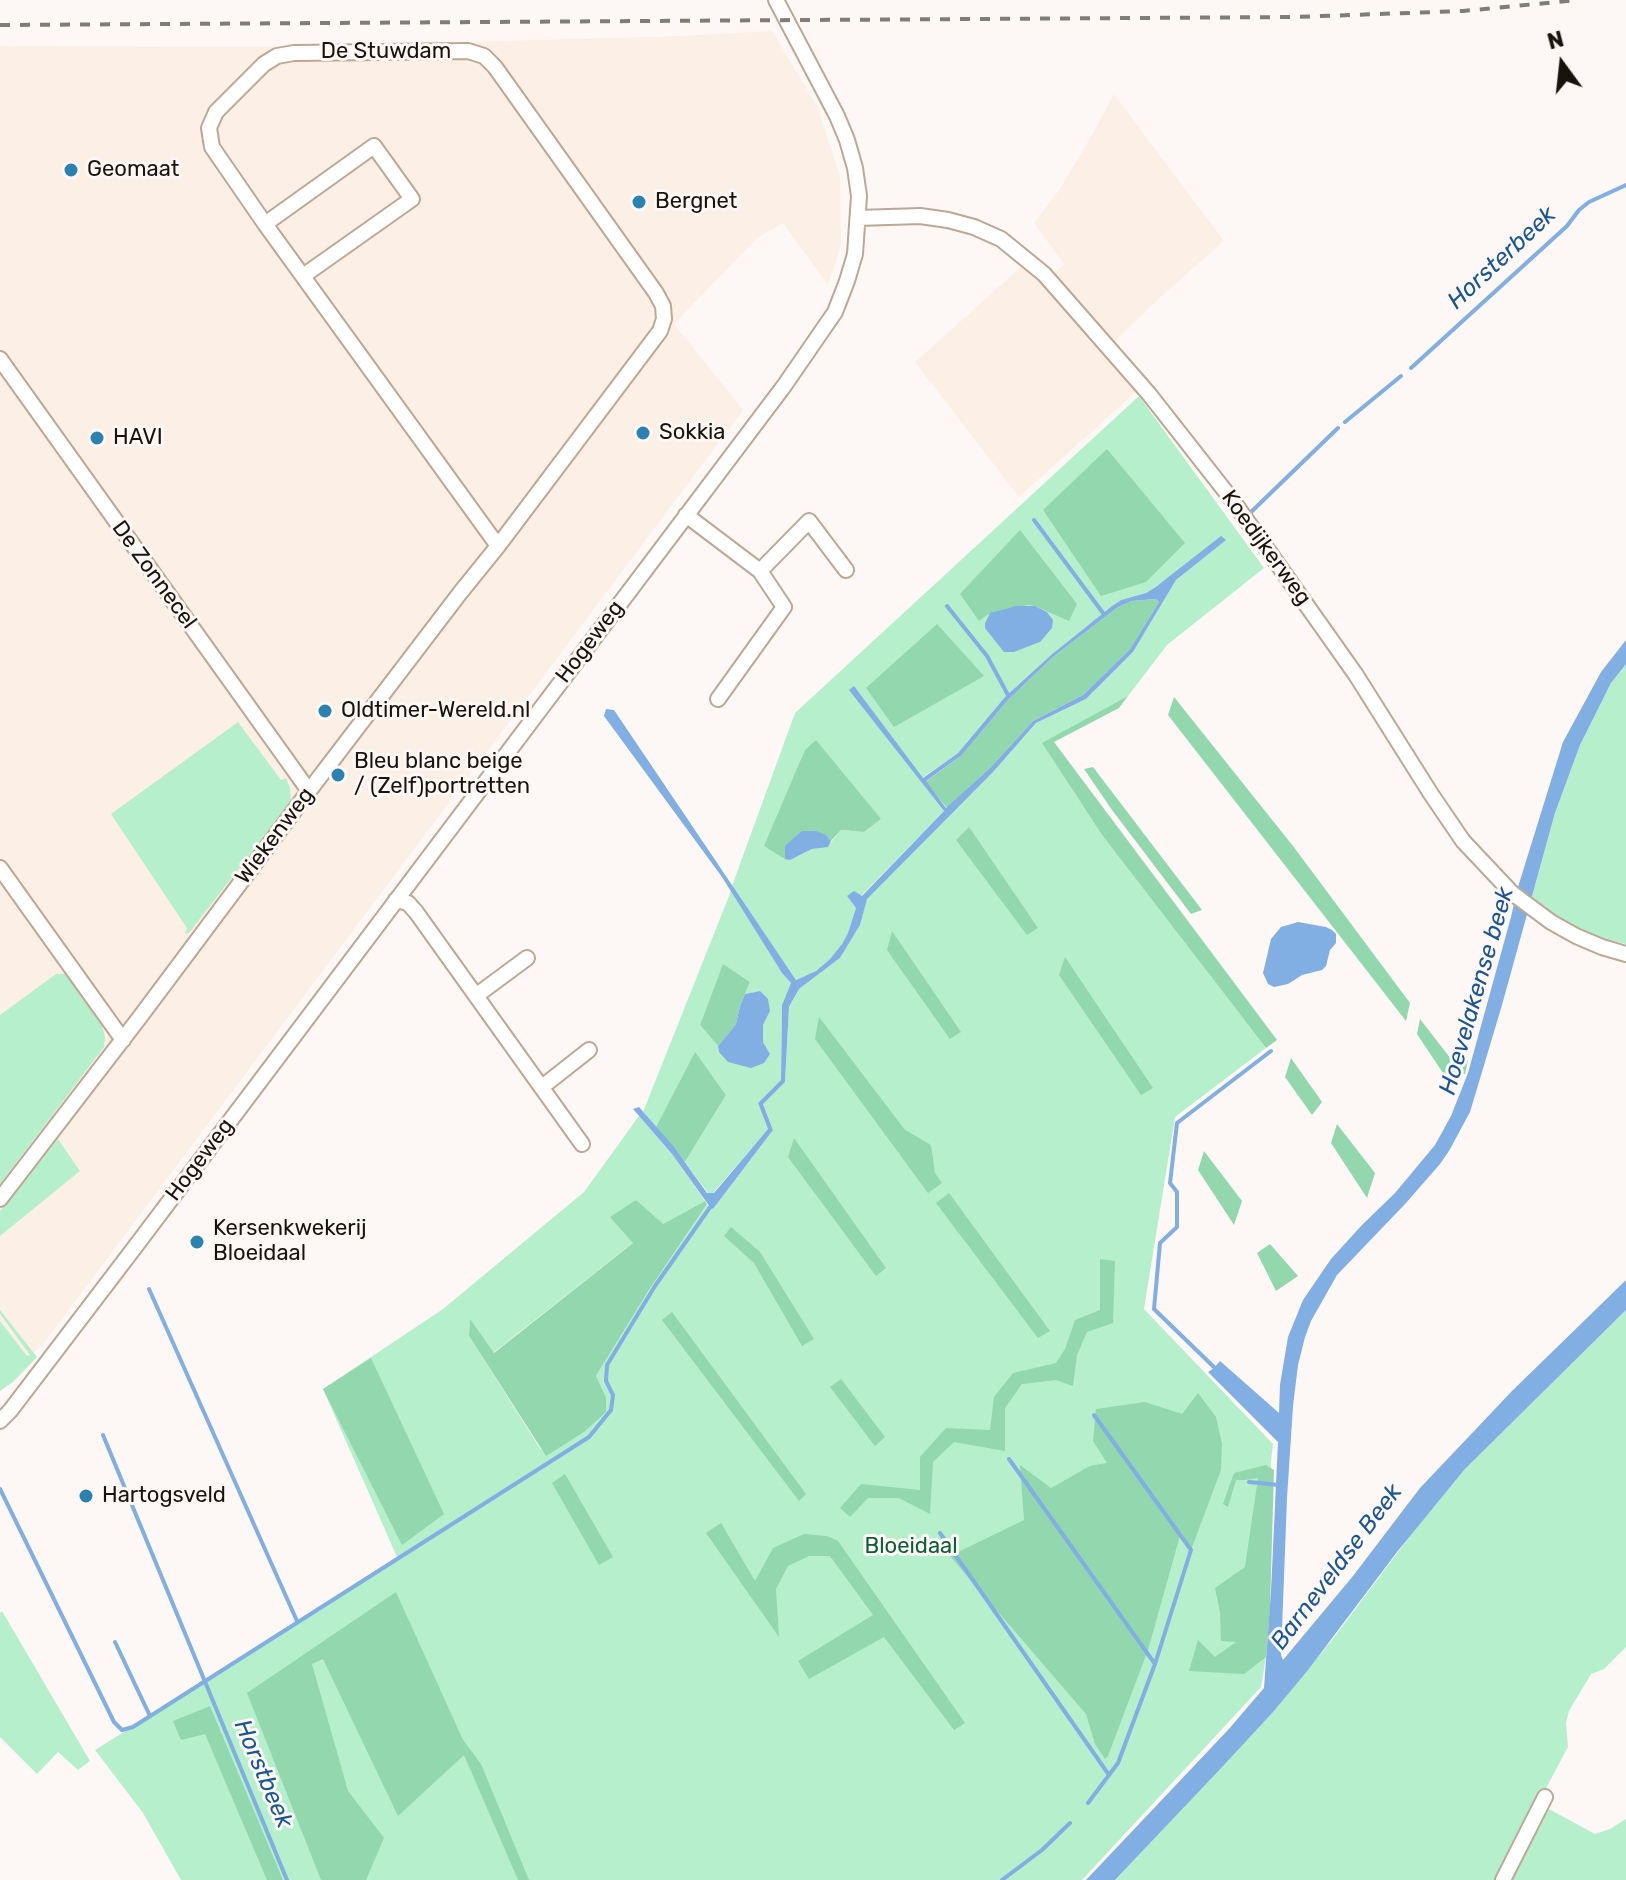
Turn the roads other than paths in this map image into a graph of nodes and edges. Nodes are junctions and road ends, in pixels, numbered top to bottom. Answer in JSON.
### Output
{"nodes":[{"id":1,"x":776,"y":0,"type":"edge"},
{"id":2,"x":858,"y":218,"type":"junction"},
{"id":3,"x":265,"y":224,"type":"junction"},
{"id":4,"x":303,"y":276,"type":"junction"},
{"id":5,"x":664,"y":319,"type":"joint"},
{"id":6,"x":0,"y":359,"type":"edge"},
{"id":7,"x":686,"y":515,"type":"junction"},
{"id":8,"x":498,"y":546,"type":"junction"},
{"id":9,"x":846,"y":570,"type":"dead end"},
{"id":10,"x":760,"y":571,"type":"junction"},
{"id":11,"x":718,"y":699,"type":"dead end"},
{"id":12,"x":309,"y":791,"type":"junction"},
{"id":13,"x":0,"y":868,"type":"edge"},
{"id":14,"x":396,"y":900,"type":"junction"},
{"id":15,"x":1626,"y":954,"type":"edge"},
{"id":16,"x":527,"y":958,"type":"dead end"},
{"id":17,"x":477,"y":995,"type":"junction"},
{"id":18,"x":123,"y":1040,"type":"junction"},
{"id":19,"x":589,"y":1050,"type":"dead end"},
{"id":20,"x":542,"y":1087,"type":"junction"},
{"id":21,"x":582,"y":1144,"type":"dead end"},
{"id":22,"x":0,"y":1199,"type":"edge"},
{"id":23,"x":40,"y":1372,"type":"junction"},
{"id":24,"x":0,"y":1407,"type":"edge"},
{"id":25,"x":0,"y":1421,"type":"edge"},
{"id":26,"x":1545,"y":1797,"type":"dead end"},
{"id":27,"x":1503,"y":1880,"type":"edge"}],
"edges":[{"from":1,"to":2,"type":"street","name":"Hogeweg"},
{"from":2,"to":7,"type":"street","name":"Hogeweg"},
{"from":2,"to":15,"type":"street","name":"Koedijkerweg"},
{"from":3,"to":4,"type":"street","name":"De Stuwdam"},
{"from":3,"to":4,"type":"street"},
{"from":3,"to":5,"type":"street","name":"De Stuwdam"},
{"from":4,"to":8,"type":"street","name":"De Stuwdam"},
{"from":5,"to":8,"type":"street","name":"Wiekenweg"},
{"from":6,"to":12,"type":"street","name":"De Zonnecel"},
{"from":7,"to":10,"type":"street"},
{"from":7,"to":14,"type":"street","name":"Hogeweg"},
{"from":8,"to":12,"type":"street","name":"Wiekenweg"},
{"from":9,"to":10,"type":"street"},
{"from":10,"to":11,"type":"street"},
{"from":12,"to":18,"type":"street","name":"Wiekenweg"},
{"from":13,"to":18,"type":"street"},
{"from":14,"to":17,"type":"street"},
{"from":14,"to":23,"type":"street","name":"Hogeweg"},
{"from":16,"to":17,"type":"street"},
{"from":17,"to":20,"type":"street"},
{"from":18,"to":22,"type":"street","name":"Wiekenweg"},
{"from":19,"to":20,"type":"street"},
{"from":20,"to":21,"type":"street"},
{"from":23,"to":24,"type":"street","name":"Hogeweg"},
{"from":23,"to":25,"type":"street","name":"Hogeweg"},
{"from":26,"to":27,"type":"street"}]}
